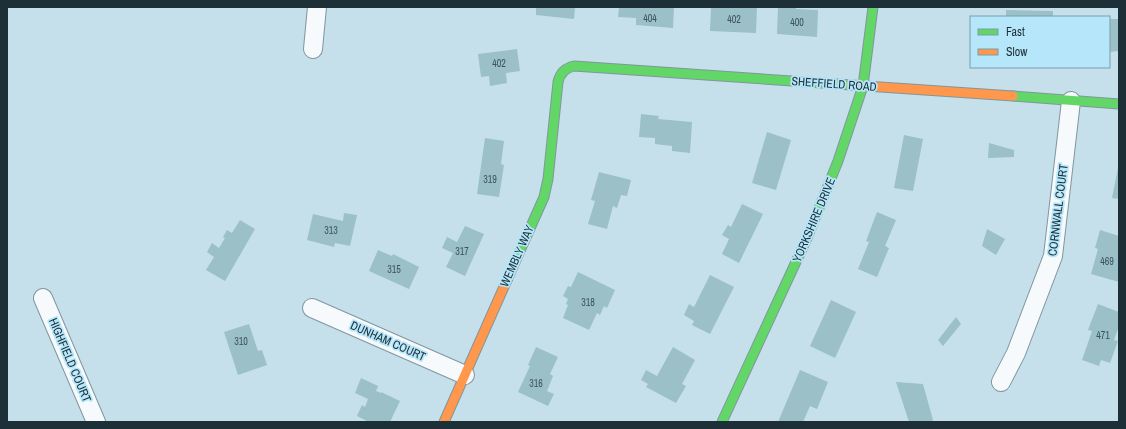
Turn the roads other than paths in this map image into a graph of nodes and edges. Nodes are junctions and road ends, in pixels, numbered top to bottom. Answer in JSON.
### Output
{"nodes":[{"id":1,"x":317,"y":7,"type":"edge"},
{"id":2,"x":873,"y":7,"type":"edge"},
{"id":3,"x":313,"y":49,"type":"dead end"},
{"id":4,"x":558,"y":82,"type":"joint"},
{"id":5,"x":862,"y":86,"type":"junction"},
{"id":6,"x":1071,"y":101,"type":"junction"},
{"id":7,"x":1119,"y":104,"type":"edge"},
{"id":8,"x":43,"y":298,"type":"dead end"},
{"id":9,"x":312,"y":308,"type":"dead end"},
{"id":10,"x":465,"y":375,"type":"junction"},
{"id":11,"x":1001,"y":382,"type":"dead end"},
{"id":12,"x":96,"y":422,"type":"edge"},
{"id":13,"x":444,"y":422,"type":"edge"},
{"id":14,"x":722,"y":422,"type":"edge"}],
"edges":[{"from":1,"to":3,"type":"street"},
{"from":2,"to":5,"type":"street","name":"YORKSHIRE DRIVE"},
{"from":4,"to":5,"type":"street","name":"SHEFFIELD ROAD"},
{"from":4,"to":10,"type":"street","name":"WEMBLY WAY"},
{"from":5,"to":6,"type":"street","name":"SHEFFIELD ROAD"},
{"from":5,"to":14,"type":"street","name":"YORKSHIRE DRIVE"},
{"from":6,"to":7,"type":"street","name":"SHEFFIELD ROAD"},
{"from":6,"to":11,"type":"street","name":"CORNWALL COURT"},
{"from":8,"to":12,"type":"street","name":"HIGHFIELD COURT"},
{"from":9,"to":10,"type":"street","name":"DUNHAM COURT"},
{"from":10,"to":13,"type":"street","name":"WEMBLY WAY"}]}
